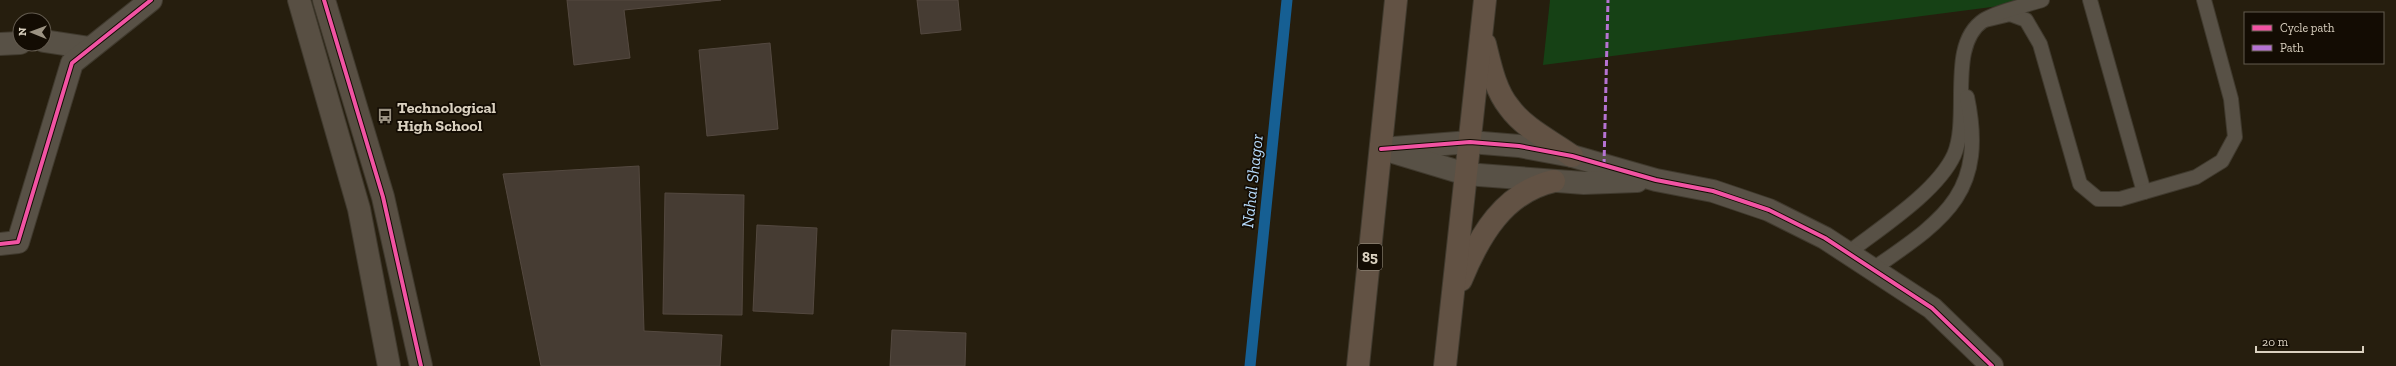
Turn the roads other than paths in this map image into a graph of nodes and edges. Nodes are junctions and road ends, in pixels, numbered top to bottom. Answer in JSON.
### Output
{"nodes":[{"id":1,"x":151,"y":0,"type":"edge"},
{"id":2,"x":299,"y":0,"type":"edge"},
{"id":3,"x":324,"y":0,"type":"edge"},
{"id":4,"x":1396,"y":0,"type":"edge"},
{"id":5,"x":1485,"y":0,"type":"edge"},
{"id":6,"x":2042,"y":0,"type":"edge"},
{"id":7,"x":2090,"y":0,"type":"edge"},
{"id":8,"x":2204,"y":0,"type":"edge"},
{"id":9,"x":1985,"y":20,"type":"junction"},
{"id":10,"x":1482,"y":29,"type":"junction"},
{"id":11,"x":52,"y":42,"type":"edge"},
{"id":12,"x":12,"y":43,"type":"edge"},
{"id":13,"x":0,"y":44,"type":"edge"},
{"id":14,"x":90,"y":48,"type":"junction"},
{"id":15,"x":1962,"y":71,"type":"junction"},
{"id":16,"x":1470,"y":142,"type":"junction"},
{"id":17,"x":1381,"y":149,"type":"junction"},
{"id":18,"x":1572,"y":156,"type":"junction"},
{"id":19,"x":1466,"y":174,"type":"junction"},
{"id":20,"x":1656,"y":180,"type":"junction"},
{"id":21,"x":1554,"y":181,"type":"junction"},
{"id":22,"x":2144,"y":192,"type":"junction"},
{"id":23,"x":0,"y":244,"type":"edge"},
{"id":24,"x":1848,"y":253,"type":"junction"},
{"id":25,"x":1873,"y":269,"type":"junction"},
{"id":26,"x":1453,"y":302,"type":"junction"},
{"id":27,"x":389,"y":366,"type":"edge"},
{"id":28,"x":421,"y":366,"type":"edge"},
{"id":29,"x":1358,"y":366,"type":"edge"},
{"id":30,"x":1445,"y":366,"type":"edge"},
{"id":31,"x":1992,"y":366,"type":"edge"}],
"edges":[{"from":1,"to":14,"type":"street"},
{"from":2,"to":27,"type":"street"},
{"from":3,"to":28,"type":"street"},
{"from":4,"to":17,"type":"highway","number":"85"},
{"from":5,"to":10,"type":"highway"},
{"from":6,"to":9,"type":"lane"},
{"from":7,"to":22,"type":"lane"},
{"from":8,"to":22,"type":"lane"},
{"from":9,"to":15,"type":"lane"},
{"from":9,"to":22,"type":"lane"},
{"from":10,"to":16,"type":"highway"},
{"from":10,"to":18,"type":"highway"},
{"from":11,"to":14,"type":"street"},
{"from":12,"to":13,"type":"street"},
{"from":14,"to":23,"type":"street"},
{"from":15,"to":24,"type":"lane"},
{"from":15,"to":25,"type":"lane"},
{"from":16,"to":17,"type":"street"},
{"from":16,"to":18,"type":"street"},
{"from":16,"to":19,"type":"highway"},
{"from":17,"to":19,"type":"street"},
{"from":17,"to":29,"type":"highway","number":"85"},
{"from":18,"to":20,"type":"street"},
{"from":19,"to":21,"type":"street"},
{"from":19,"to":26,"type":"highway"},
{"from":20,"to":21,"type":"street"},
{"from":20,"to":24,"type":"street"},
{"from":21,"to":26,"type":"highway"},
{"from":24,"to":25,"type":"street"},
{"from":25,"to":31,"type":"street"},
{"from":26,"to":30,"type":"highway"}]}
